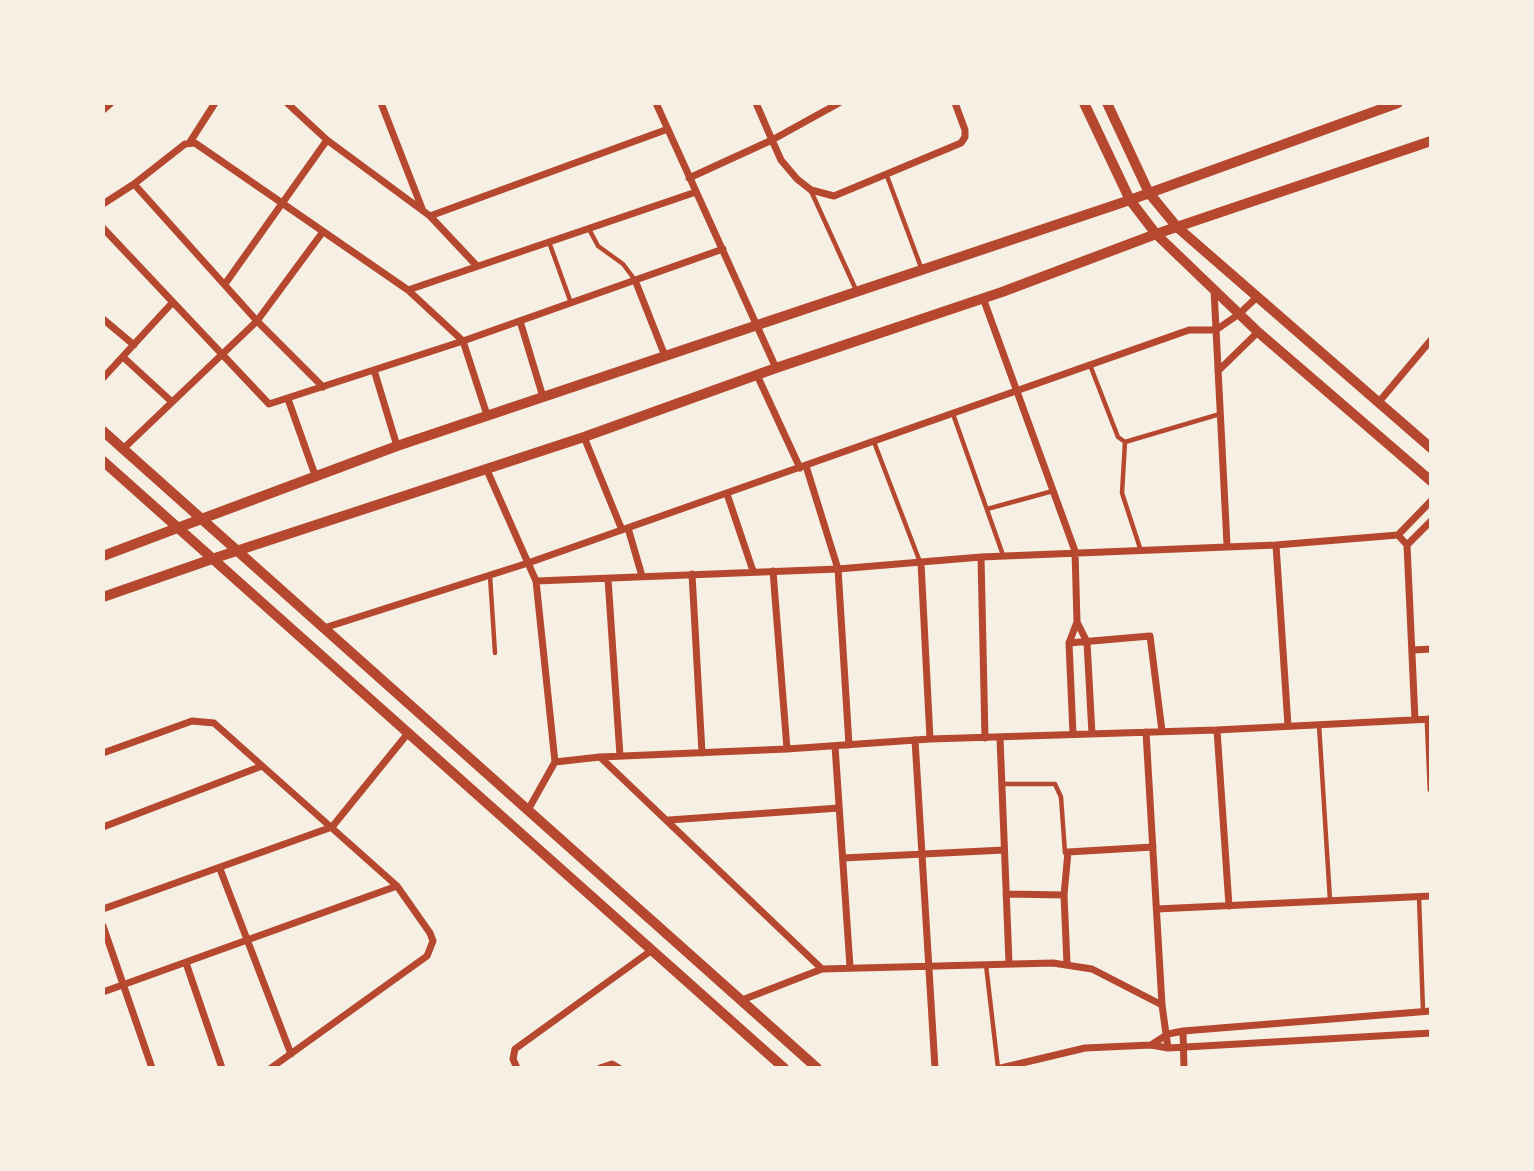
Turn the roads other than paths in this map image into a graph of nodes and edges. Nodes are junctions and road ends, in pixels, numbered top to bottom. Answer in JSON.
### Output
{"nodes":[{"id":1,"x":111,"y":103,"type":"edge"},
{"id":2,"x":215,"y":103,"type":"edge"},
{"id":3,"x":288,"y":103,"type":"edge"},
{"id":4,"x":381,"y":103,"type":"edge"},
{"id":5,"x":656,"y":103,"type":"edge"},
{"id":6,"x":756,"y":103,"type":"edge"},
{"id":7,"x":839,"y":103,"type":"edge"},
{"id":8,"x":955,"y":103,"type":"edge"},
{"id":9,"x":1084,"y":103,"type":"edge"},
{"id":10,"x":1107,"y":103,"type":"edge"},
{"id":11,"x":1398,"y":103,"type":"edge"},
{"id":12,"x":103,"y":110,"type":"edge"},
{"id":13,"x":668,"y":129,"type":"junction"},
{"id":14,"x":327,"y":140,"type":"junction"},
{"id":15,"x":772,"y":140,"type":"junction"},
{"id":16,"x":1431,"y":141,"type":"edge"},
{"id":17,"x":190,"y":142,"type":"junction"},
{"id":18,"x":887,"y":176,"type":"junction"},
{"id":19,"x":689,"y":178,"type":"junction"},
{"id":20,"x":134,"y":184,"type":"junction"},
{"id":21,"x":811,"y":190,"type":"junction"},
{"id":22,"x":696,"y":192,"type":"junction"},
{"id":23,"x":1149,"y":193,"type":"junction"},
{"id":24,"x":1130,"y":200,"type":"junction"},
{"id":25,"x":103,"y":204,"type":"edge"},
{"id":26,"x":281,"y":204,"type":"junction"},
{"id":27,"x":427,"y":214,"type":"junction"},
{"id":28,"x":1177,"y":227,"type":"junction"},
{"id":29,"x":103,"y":228,"type":"edge"},
{"id":30,"x":588,"y":228,"type":"junction"},
{"id":31,"x":322,"y":233,"type":"junction"},
{"id":32,"x":1156,"y":234,"type":"junction"},
{"id":33,"x":549,"y":241,"type":"junction"},
{"id":34,"x":723,"y":249,"type":"junction"},
{"id":35,"x":477,"y":265,"type":"junction"},
{"id":36,"x":923,"y":270,"type":"junction"},
{"id":37,"x":635,"y":281,"type":"junction"},
{"id":38,"x":225,"y":284,"type":"junction"},
{"id":39,"x":408,"y":290,"type":"junction"},
{"id":40,"x":1214,"y":290,"type":"junction"},
{"id":41,"x":857,"y":292,"type":"junction"},
{"id":42,"x":984,"y":298,"type":"junction"},
{"id":43,"x":1256,"y":298,"type":"junction"},
{"id":44,"x":172,"y":303,"type":"junction"},
{"id":45,"x":571,"y":303,"type":"junction"},
{"id":46,"x":1239,"y":314,"type":"junction"},
{"id":47,"x":103,"y":318,"type":"edge"},
{"id":48,"x":257,"y":321,"type":"junction"},
{"id":49,"x":520,"y":321,"type":"junction"},
{"id":50,"x":760,"y":326,"type":"junction"},
{"id":51,"x":1216,"y":330,"type":"junction"},
{"id":52,"x":1258,"y":332,"type":"junction"},
{"id":53,"x":1431,"y":340,"type":"edge"},
{"id":54,"x":463,"y":341,"type":"junction"},
{"id":55,"x":134,"y":345,"type":"junction"},
{"id":56,"x":221,"y":355,"type":"junction"},
{"id":57,"x":665,"y":356,"type":"junction"},
{"id":58,"x":123,"y":357,"type":"junction"},
{"id":59,"x":1090,"y":365,"type":"junction"},
{"id":60,"x":776,"y":368,"type":"junction"},
{"id":61,"x":374,"y":370,"type":"junction"},
{"id":62,"x":1218,"y":371,"type":"junction"},
{"id":63,"x":757,"y":375,"type":"junction"},
{"id":64,"x":103,"y":378,"type":"edge"},
{"id":65,"x":323,"y":387,"type":"junction"},
{"id":66,"x":1018,"y":391,"type":"junction"},
{"id":67,"x":543,"y":397,"type":"junction"},
{"id":68,"x":288,"y":398,"type":"junction"},
{"id":69,"x":172,"y":402,"type":"junction"},
{"id":70,"x":1378,"y":402,"type":"junction"},
{"id":71,"x":953,"y":414,"type":"junction"},
{"id":72,"x":1220,"y":414,"type":"junction"},
{"id":73,"x":487,"y":415,"type":"junction"},
{"id":74,"x":103,"y":431,"type":"edge"},
{"id":75,"x":584,"y":437,"type":"junction"},
{"id":76,"x":874,"y":442,"type":"junction"},
{"id":77,"x":1125,"y":442,"type":"junction"},
{"id":78,"x":397,"y":446,"type":"junction"},
{"id":79,"x":123,"y":449,"type":"junction"},
{"id":80,"x":1431,"y":449,"type":"edge"},
{"id":81,"x":103,"y":461,"type":"edge"},
{"id":82,"x":803,"y":467,"type":"junction"},
{"id":83,"x":486,"y":468,"type":"junction"},
{"id":84,"x":315,"y":475,"type":"junction"},
{"id":85,"x":1431,"y":481,"type":"edge"},
{"id":86,"x":1054,"y":491,"type":"junction"},
{"id":87,"x":727,"y":494,"type":"junction"},
{"id":88,"x":1431,"y":502,"type":"edge"},
{"id":89,"x":987,"y":509,"type":"junction"},
{"id":90,"x":202,"y":518,"type":"junction"},
{"id":91,"x":1431,"y":522,"type":"edge"},
{"id":92,"x":180,"y":527,"type":"junction"},
{"id":93,"x":625,"y":529,"type":"junction"},
{"id":94,"x":1398,"y":535,"type":"junction"},
{"id":95,"x":1227,"y":545,"type":"junction"},
{"id":96,"x":1276,"y":545,"type":"junction"},
{"id":97,"x":1407,"y":545,"type":"junction"},
{"id":98,"x":1140,"y":548,"type":"junction"},
{"id":99,"x":237,"y":550,"type":"junction"},
{"id":100,"x":1075,"y":551,"type":"junction"},
{"id":101,"x":1003,"y":555,"type":"junction"},
{"id":102,"x":103,"y":556,"type":"edge"},
{"id":103,"x":981,"y":556,"type":"junction"},
{"id":104,"x":215,"y":558,"type":"junction"},
{"id":105,"x":528,"y":563,"type":"junction"},
{"id":106,"x":921,"y":563,"type":"junction"},
{"id":107,"x":838,"y":569,"type":"junction"},
{"id":108,"x":773,"y":570,"type":"junction"},
{"id":109,"x":753,"y":571,"type":"junction"},
{"id":110,"x":692,"y":574,"type":"junction"},
{"id":111,"x":490,"y":576,"type":"junction"},
{"id":112,"x":642,"y":576,"type":"junction"},
{"id":113,"x":608,"y":579,"type":"junction"},
{"id":114,"x":536,"y":581,"type":"junction"},
{"id":115,"x":103,"y":597,"type":"edge"},
{"id":116,"x":1077,"y":622,"type":"junction"},
{"id":117,"x":324,"y":628,"type":"junction"},
{"id":118,"x":1087,"y":642,"type":"junction"},
{"id":119,"x":1069,"y":643,"type":"junction"},
{"id":120,"x":1431,"y":649,"type":"edge"},
{"id":121,"x":1413,"y":650,"type":"junction"},
{"id":122,"x":495,"y":653,"type":"dead end"},
{"id":123,"x":1429,"y":719,"type":"edge"},
{"id":124,"x":1415,"y":720,"type":"junction"},
{"id":125,"x":1319,"y":725,"type":"junction"},
{"id":126,"x":1288,"y":726,"type":"junction"},
{"id":127,"x":1217,"y":730,"type":"junction"},
{"id":128,"x":1162,"y":731,"type":"junction"},
{"id":129,"x":409,"y":732,"type":"junction"},
{"id":130,"x":1146,"y":732,"type":"junction"},
{"id":131,"x":1073,"y":734,"type":"junction"},
{"id":132,"x":1092,"y":734,"type":"junction"},
{"id":133,"x":985,"y":738,"type":"junction"},
{"id":134,"x":1000,"y":738,"type":"junction"},
{"id":135,"x":930,"y":739,"type":"junction"},
{"id":136,"x":915,"y":740,"type":"junction"},
{"id":137,"x":835,"y":746,"type":"junction"},
{"id":138,"x":849,"y":746,"type":"junction"},
{"id":139,"x":787,"y":749,"type":"junction"},
{"id":140,"x":103,"y":752,"type":"edge"},
{"id":141,"x":702,"y":753,"type":"junction"},
{"id":142,"x":620,"y":756,"type":"junction"},
{"id":143,"x":600,"y":757,"type":"junction"},
{"id":144,"x":555,"y":762,"type":"junction"},
{"id":145,"x":262,"y":766,"type":"junction"},
{"id":146,"x":1001,"y":784,"type":"junction"},
{"id":147,"x":1431,"y":789,"type":"edge"},
{"id":148,"x":839,"y":808,"type":"junction"},
{"id":149,"x":528,"y":810,"type":"junction"},
{"id":150,"x":669,"y":820,"type":"junction"},
{"id":151,"x":103,"y":827,"type":"edge"},
{"id":152,"x":331,"y":827,"type":"junction"},
{"id":153,"x":1153,"y":848,"type":"junction"},
{"id":154,"x":1004,"y":850,"type":"junction"},
{"id":155,"x":1065,"y":854,"type":"junction"},
{"id":156,"x":924,"y":855,"type":"junction"},
{"id":157,"x":843,"y":858,"type":"junction"},
{"id":158,"x":220,"y":869,"type":"junction"},
{"id":159,"x":397,"y":886,"type":"junction"},
{"id":160,"x":1006,"y":894,"type":"junction"},
{"id":161,"x":1064,"y":895,"type":"junction"},
{"id":162,"x":1419,"y":896,"type":"junction"},
{"id":163,"x":1431,"y":896,"type":"edge"},
{"id":164,"x":1330,"y":900,"type":"junction"},
{"id":165,"x":1229,"y":906,"type":"junction"},
{"id":166,"x":103,"y":909,"type":"edge"},
{"id":167,"x":1157,"y":909,"type":"junction"},
{"id":168,"x":103,"y":926,"type":"edge"},
{"id":169,"x":247,"y":942,"type":"junction"},
{"id":170,"x":652,"y":950,"type":"junction"},
{"id":171,"x":186,"y":963,"type":"junction"},
{"id":172,"x":985,"y":964,"type":"junction"},
{"id":173,"x":1009,"y":964,"type":"junction"},
{"id":174,"x":1067,"y":964,"type":"junction"},
{"id":175,"x":850,"y":967,"type":"junction"},
{"id":176,"x":928,"y":967,"type":"junction"},
{"id":177,"x":822,"y":969,"type":"junction"},
{"id":178,"x":122,"y":984,"type":"junction"},
{"id":179,"x":103,"y":992,"type":"edge"},
{"id":180,"x":742,"y":1000,"type":"junction"},
{"id":181,"x":1162,"y":1005,"type":"junction"},
{"id":182,"x":1427,"y":1012,"type":"edge"},
{"id":183,"x":1431,"y":1021,"type":"edge"},
{"id":184,"x":1183,"y":1031,"type":"junction"},
{"id":185,"x":1431,"y":1033,"type":"edge"},
{"id":186,"x":1168,"y":1034,"type":"junction"},
{"id":187,"x":1151,"y":1045,"type":"junction"},
{"id":188,"x":1184,"y":1047,"type":"junction"},
{"id":189,"x":1168,"y":1048,"type":"junction"},
{"id":190,"x":290,"y":1054,"type":"junction"},
{"id":191,"x":152,"y":1068,"type":"edge"},
{"id":192,"x":222,"y":1068,"type":"edge"},
{"id":193,"x":271,"y":1068,"type":"edge"},
{"id":194,"x":517,"y":1068,"type":"edge"},
{"id":195,"x":600,"y":1068,"type":"edge"},
{"id":196,"x":619,"y":1068,"type":"edge"},
{"id":197,"x":784,"y":1068,"type":"edge"},
{"id":198,"x":817,"y":1068,"type":"edge"},
{"id":199,"x":935,"y":1068,"type":"edge"},
{"id":200,"x":999,"y":1068,"type":"edge"},
{"id":201,"x":1184,"y":1068,"type":"edge"}],
"edges":[{"from":1,"to":12,"type":"street"},
{"from":2,"to":17,"type":"street"},
{"from":3,"to":14,"type":"street"},
{"from":4,"to":27,"type":"street"},
{"from":5,"to":13,"type":"street"},
{"from":6,"to":15,"type":"street"},
{"from":7,"to":15,"type":"street"},
{"from":8,"to":18,"type":"street"},
{"from":9,"to":24,"type":"main road"},
{"from":10,"to":23,"type":"main road"},
{"from":11,"to":23,"type":"main road"},
{"from":13,"to":19,"type":"street"},
{"from":13,"to":27,"type":"street"},
{"from":14,"to":26,"type":"street"},
{"from":14,"to":27,"type":"street"},
{"from":15,"to":19,"type":"street"},
{"from":15,"to":21,"type":"street"},
{"from":16,"to":28,"type":"main road"},
{"from":17,"to":20,"type":"street"},
{"from":17,"to":26,"type":"street"},
{"from":18,"to":21,"type":"street"},
{"from":18,"to":36,"type":"lane"},
{"from":19,"to":22,"type":"street"},
{"from":20,"to":25,"type":"street"},
{"from":20,"to":38,"type":"street"},
{"from":21,"to":41,"type":"lane"},
{"from":22,"to":30,"type":"street"},
{"from":22,"to":34,"type":"street"},
{"from":23,"to":24,"type":"main road"},
{"from":23,"to":28,"type":"main road"},
{"from":24,"to":32,"type":"main road"},
{"from":24,"to":36,"type":"main road"},
{"from":26,"to":31,"type":"street"},
{"from":26,"to":38,"type":"street"},
{"from":27,"to":35,"type":"street"},
{"from":28,"to":32,"type":"main road"},
{"from":28,"to":43,"type":"main road"},
{"from":29,"to":44,"type":"street"},
{"from":30,"to":33,"type":"street"},
{"from":30,"to":37,"type":"lane"},
{"from":31,"to":39,"type":"street"},
{"from":31,"to":48,"type":"street"},
{"from":32,"to":40,"type":"main road"},
{"from":32,"to":42,"type":"main road"},
{"from":33,"to":35,"type":"street"},
{"from":33,"to":45,"type":"lane"},
{"from":34,"to":37,"type":"street"},
{"from":34,"to":50,"type":"street"},
{"from":35,"to":39,"type":"street"},
{"from":36,"to":41,"type":"main road"},
{"from":37,"to":45,"type":"street"},
{"from":37,"to":57,"type":"street"},
{"from":38,"to":48,"type":"street"},
{"from":39,"to":54,"type":"street"},
{"from":40,"to":46,"type":"main road"},
{"from":40,"to":51,"type":"street"},
{"from":41,"to":50,"type":"main road"},
{"from":42,"to":60,"type":"main road"},
{"from":42,"to":66,"type":"street"},
{"from":43,"to":46,"type":"street"},
{"from":43,"to":70,"type":"main road"},
{"from":44,"to":55,"type":"street"},
{"from":44,"to":56,"type":"street"},
{"from":45,"to":49,"type":"street"},
{"from":46,"to":51,"type":"street"},
{"from":46,"to":52,"type":"main road"},
{"from":47,"to":55,"type":"street"},
{"from":48,"to":56,"type":"street"},
{"from":48,"to":65,"type":"street"},
{"from":49,"to":54,"type":"street"},
{"from":49,"to":67,"type":"street"},
{"from":50,"to":57,"type":"main road"},
{"from":50,"to":60,"type":"street"},
{"from":51,"to":59,"type":"street"},
{"from":51,"to":62,"type":"street"},
{"from":52,"to":62,"type":"street"},
{"from":52,"to":85,"type":"main road"},
{"from":53,"to":70,"type":"street"},
{"from":54,"to":61,"type":"street"},
{"from":54,"to":73,"type":"street"},
{"from":55,"to":58,"type":"street"},
{"from":56,"to":68,"type":"street"},
{"from":56,"to":69,"type":"street"},
{"from":57,"to":67,"type":"main road"},
{"from":58,"to":64,"type":"street"},
{"from":58,"to":69,"type":"street"},
{"from":59,"to":66,"type":"street"},
{"from":59,"to":77,"type":"lane"},
{"from":60,"to":63,"type":"main road"},
{"from":61,"to":65,"type":"street"},
{"from":61,"to":78,"type":"street"},
{"from":62,"to":72,"type":"street"},
{"from":63,"to":75,"type":"main road"},
{"from":63,"to":82,"type":"street"},
{"from":65,"to":68,"type":"street"},
{"from":66,"to":71,"type":"street"},
{"from":66,"to":86,"type":"street"},
{"from":67,"to":73,"type":"main road"},
{"from":68,"to":84,"type":"street"},
{"from":69,"to":79,"type":"street"},
{"from":70,"to":80,"type":"main road"},
{"from":71,"to":76,"type":"street"},
{"from":71,"to":89,"type":"lane"},
{"from":72,"to":77,"type":"lane"},
{"from":72,"to":95,"type":"street"},
{"from":73,"to":78,"type":"main road"},
{"from":74,"to":79,"type":"street"},
{"from":75,"to":83,"type":"main road"},
{"from":75,"to":93,"type":"street"},
{"from":76,"to":82,"type":"street"},
{"from":76,"to":106,"type":"lane"},
{"from":77,"to":98,"type":"lane"},
{"from":78,"to":84,"type":"main road"},
{"from":79,"to":90,"type":"street"},
{"from":81,"to":92,"type":"street"},
{"from":82,"to":87,"type":"street"},
{"from":82,"to":107,"type":"street"},
{"from":83,"to":99,"type":"main road"},
{"from":83,"to":105,"type":"street"},
{"from":84,"to":90,"type":"main road"},
{"from":86,"to":89,"type":"lane"},
{"from":86,"to":100,"type":"street"},
{"from":87,"to":93,"type":"street"},
{"from":87,"to":109,"type":"street"},
{"from":88,"to":94,"type":"street"},
{"from":89,"to":101,"type":"lane"},
{"from":90,"to":92,"type":"main road"},
{"from":90,"to":99,"type":"street"},
{"from":91,"to":97,"type":"street"},
{"from":92,"to":102,"type":"street"},
{"from":92,"to":104,"type":"street"},
{"from":93,"to":105,"type":"street"},
{"from":93,"to":112,"type":"street"},
{"from":94,"to":96,"type":"street"},
{"from":94,"to":97,"type":"street"},
{"from":95,"to":96,"type":"street"},
{"from":95,"to":98,"type":"street"},
{"from":96,"to":126,"type":"street"},
{"from":97,"to":121,"type":"street"},
{"from":98,"to":100,"type":"street"},
{"from":99,"to":104,"type":"main road"},
{"from":99,"to":117,"type":"street"},
{"from":100,"to":101,"type":"street"},
{"from":100,"to":116,"type":"street"},
{"from":101,"to":103,"type":"street"},
{"from":103,"to":106,"type":"street"},
{"from":103,"to":133,"type":"street"},
{"from":104,"to":115,"type":"street"},
{"from":104,"to":129,"type":"street"},
{"from":105,"to":111,"type":"street"},
{"from":105,"to":114,"type":"street"},
{"from":106,"to":107,"type":"street"},
{"from":106,"to":135,"type":"street"},
{"from":107,"to":108,"type":"street"},
{"from":107,"to":138,"type":"street"},
{"from":108,"to":109,"type":"street"},
{"from":108,"to":139,"type":"street"},
{"from":109,"to":110,"type":"street"},
{"from":110,"to":112,"type":"street"},
{"from":110,"to":141,"type":"street"},
{"from":111,"to":117,"type":"street"},
{"from":111,"to":122,"type":"lane"},
{"from":112,"to":113,"type":"street"},
{"from":113,"to":114,"type":"street"},
{"from":113,"to":142,"type":"street"},
{"from":114,"to":144,"type":"street"},
{"from":116,"to":118,"type":"street"},
{"from":116,"to":119,"type":"street"},
{"from":117,"to":149,"type":"street"},
{"from":118,"to":119,"type":"street"},
{"from":118,"to":128,"type":"street"},
{"from":118,"to":132,"type":"street"},
{"from":119,"to":131,"type":"street"},
{"from":120,"to":121,"type":"street"},
{"from":121,"to":124,"type":"street"},
{"from":123,"to":124,"type":"street"},
{"from":123,"to":147,"type":"street"},
{"from":124,"to":125,"type":"street"},
{"from":125,"to":126,"type":"street"},
{"from":125,"to":164,"type":"lane"},
{"from":126,"to":127,"type":"street"},
{"from":127,"to":128,"type":"street"},
{"from":127,"to":165,"type":"street"},
{"from":128,"to":130,"type":"street"},
{"from":129,"to":152,"type":"street"},
{"from":129,"to":170,"type":"street"},
{"from":130,"to":132,"type":"street"},
{"from":130,"to":153,"type":"street"},
{"from":131,"to":132,"type":"street"},
{"from":131,"to":134,"type":"street"},
{"from":133,"to":134,"type":"street"},
{"from":133,"to":135,"type":"street"},
{"from":134,"to":146,"type":"street"},
{"from":135,"to":136,"type":"street"},
{"from":136,"to":138,"type":"street"},
{"from":136,"to":156,"type":"street"},
{"from":137,"to":138,"type":"street"},
{"from":137,"to":139,"type":"street"},
{"from":137,"to":148,"type":"street"},
{"from":139,"to":141,"type":"street"},
{"from":140,"to":145,"type":"street"},
{"from":141,"to":142,"type":"street"},
{"from":142,"to":143,"type":"street"},
{"from":143,"to":144,"type":"street"},
{"from":143,"to":150,"type":"street"},
{"from":144,"to":149,"type":"street"},
{"from":145,"to":151,"type":"street"},
{"from":145,"to":152,"type":"street"},
{"from":146,"to":154,"type":"street"},
{"from":146,"to":155,"type":"lane"},
{"from":148,"to":150,"type":"street"},
{"from":148,"to":157,"type":"street"},
{"from":149,"to":180,"type":"street"},
{"from":150,"to":177,"type":"street"},
{"from":152,"to":158,"type":"street"},
{"from":152,"to":159,"type":"street"},
{"from":153,"to":155,"type":"street"},
{"from":153,"to":167,"type":"street"},
{"from":154,"to":156,"type":"street"},
{"from":154,"to":160,"type":"street"},
{"from":155,"to":161,"type":"street"},
{"from":156,"to":157,"type":"street"},
{"from":156,"to":176,"type":"street"},
{"from":157,"to":175,"type":"street"},
{"from":158,"to":166,"type":"street"},
{"from":158,"to":169,"type":"street"},
{"from":159,"to":169,"type":"street"},
{"from":159,"to":190,"type":"street"},
{"from":160,"to":161,"type":"street"},
{"from":160,"to":173,"type":"street"},
{"from":161,"to":174,"type":"street"},
{"from":162,"to":163,"type":"street"},
{"from":162,"to":164,"type":"street"},
{"from":162,"to":182,"type":"lane"},
{"from":164,"to":165,"type":"street"},
{"from":165,"to":167,"type":"street"},
{"from":167,"to":181,"type":"street"},
{"from":168,"to":178,"type":"street"},
{"from":169,"to":171,"type":"street"},
{"from":169,"to":190,"type":"street"},
{"from":170,"to":194,"type":"street"},
{"from":170,"to":197,"type":"street"},
{"from":171,"to":178,"type":"street"},
{"from":171,"to":192,"type":"street"},
{"from":172,"to":173,"type":"street"},
{"from":172,"to":176,"type":"street"},
{"from":172,"to":200,"type":"lane"},
{"from":173,"to":174,"type":"street"},
{"from":174,"to":181,"type":"street"},
{"from":175,"to":176,"type":"street"},
{"from":175,"to":177,"type":"street"},
{"from":176,"to":199,"type":"street"},
{"from":177,"to":180,"type":"street"},
{"from":178,"to":179,"type":"street"},
{"from":178,"to":191,"type":"street"},
{"from":180,"to":198,"type":"street"},
{"from":181,"to":186,"type":"street"},
{"from":182,"to":183,"type":"street"},
{"from":182,"to":184,"type":"street"},
{"from":184,"to":186,"type":"street"},
{"from":184,"to":188,"type":"street"},
{"from":185,"to":188,"type":"street"},
{"from":186,"to":187,"type":"street"},
{"from":186,"to":189,"type":"street"},
{"from":187,"to":189,"type":"street"},
{"from":187,"to":200,"type":"street"},
{"from":188,"to":189,"type":"street"},
{"from":188,"to":201,"type":"street"},
{"from":190,"to":193,"type":"street"},
{"from":195,"to":196,"type":"street"}]}
